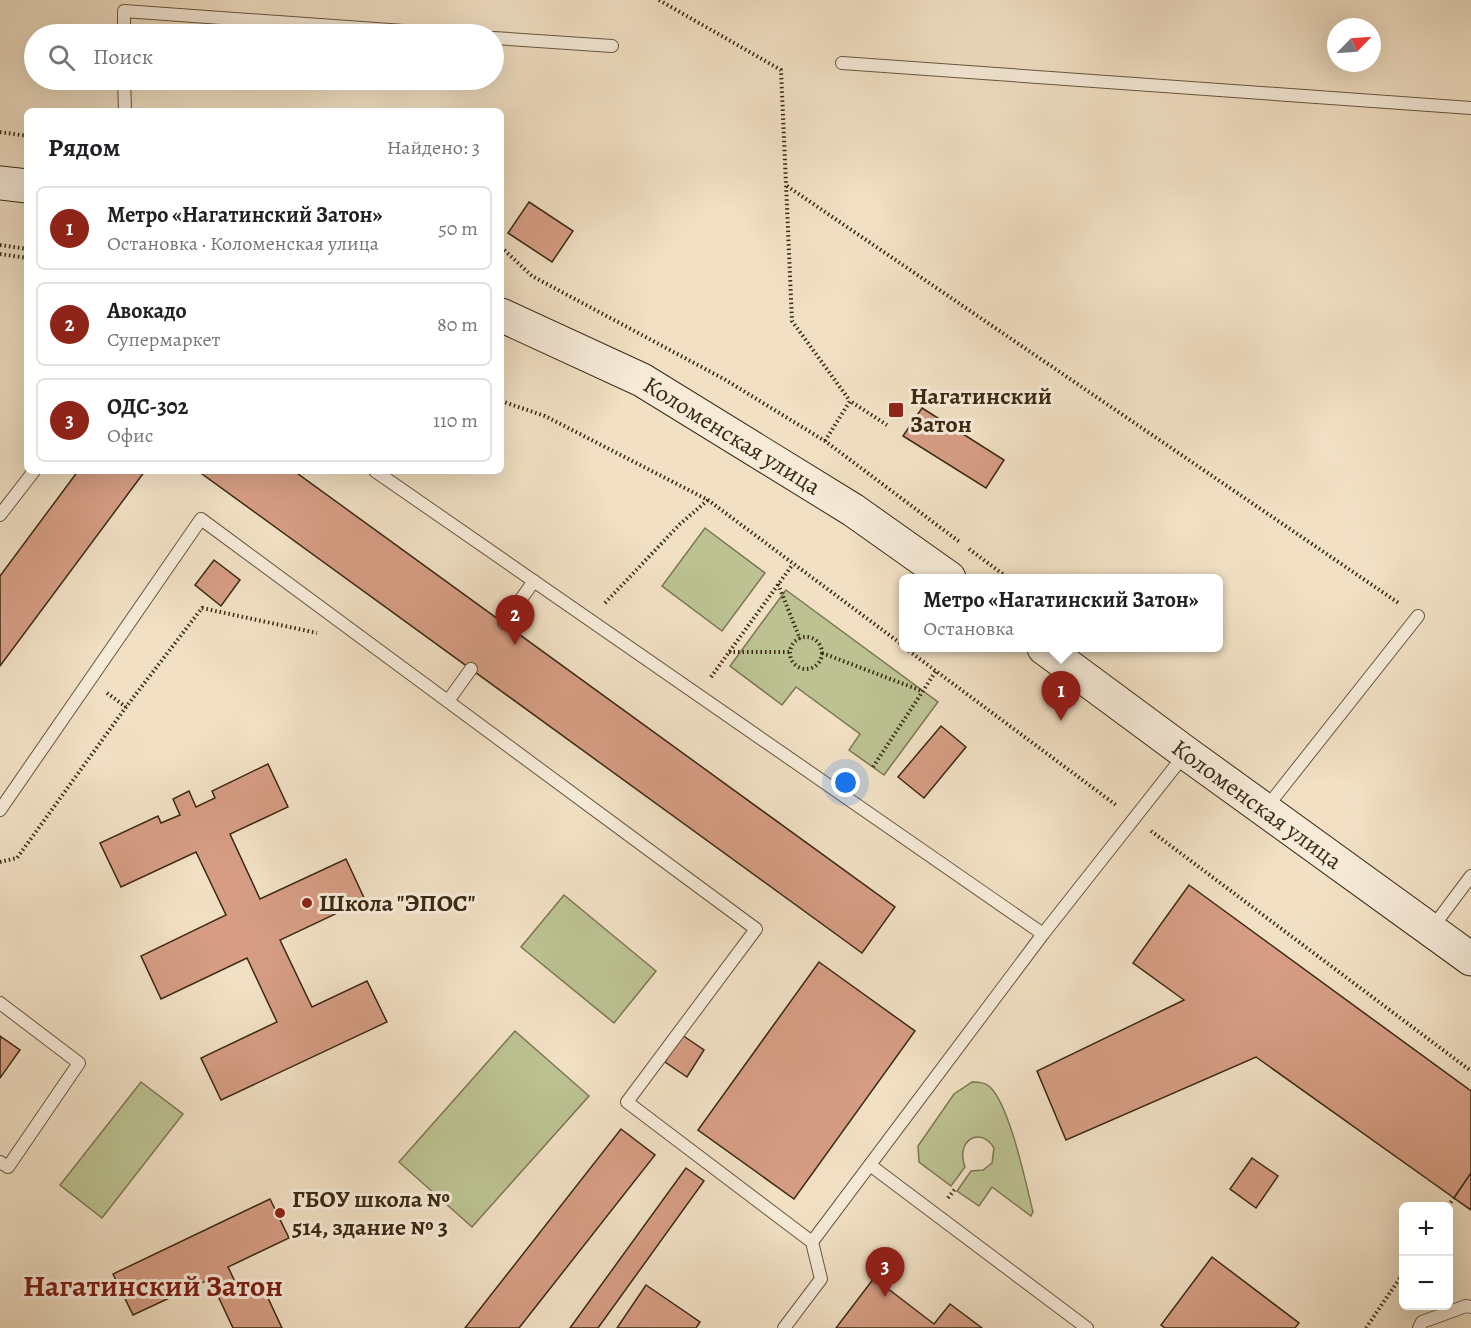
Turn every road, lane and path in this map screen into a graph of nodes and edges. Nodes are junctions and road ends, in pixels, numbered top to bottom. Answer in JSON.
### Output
{"nodes":[{"id":1,"x":659,"y":0,"type":"edge"},
{"id":2,"x":124,"y":24,"type":"edge"},
{"id":3,"x":306,"y":24,"type":"edge"},
{"id":4,"x":504,"y":39,"type":"edge"},
{"id":5,"x":612,"y":46,"type":"dead end"},
{"id":6,"x":842,"y":63,"type":"dead end"},
{"id":7,"x":124,"y":90,"type":"edge"},
{"id":8,"x":125,"y":108,"type":"edge"},
{"id":9,"x":1471,"y":108,"type":"edge"},
{"id":10,"x":0,"y":132,"type":"edge"},
{"id":11,"x":24,"y":136,"type":"edge"},
{"id":12,"x":0,"y":183,"type":"edge"},
{"id":13,"x":24,"y":186,"type":"edge"},
{"id":14,"x":787,"y":186,"type":"junction"},
{"id":15,"x":0,"y":244,"type":"edge"},
{"id":16,"x":24,"y":248,"type":"edge"},
{"id":17,"x":504,"y":250,"type":"edge"},
{"id":18,"x":0,"y":254,"type":"edge"},
{"id":19,"x":24,"y":258,"type":"edge"},
{"id":20,"x":504,"y":316,"type":"edge"},
{"id":21,"x":504,"y":401,"type":"edge"},
{"id":22,"x":850,"y":401,"type":"junction"},
{"id":23,"x":887,"y":425,"type":"dead end"},
{"id":24,"x":825,"y":441,"type":"junction"},
{"id":25,"x":32,"y":474,"type":"edge"},
{"id":26,"x":379,"y":474,"type":"edge"},
{"id":27,"x":708,"y":500,"type":"junction"},
{"id":28,"x":0,"y":515,"type":"edge"},
{"id":29,"x":793,"y":564,"type":"junction"},
{"id":30,"x":942,"y":574,"type":"edge"},
{"id":31,"x":1001,"y":574,"type":"edge"},
{"id":32,"x":534,"y":581,"type":"junction"},
{"id":33,"x":778,"y":584,"type":"junction"},
{"id":34,"x":1418,"y":616,"type":"joint"},
{"id":35,"x":589,"y":620,"type":"junction"},
{"id":36,"x":504,"y":623,"type":"dead end"},
{"id":37,"x":800,"y":639,"type":"junction"},
{"id":38,"x":899,"y":643,"type":"edge"},
{"id":39,"x":372,"y":645,"type":"junction"},
{"id":40,"x":729,"y":652,"type":"junction"},
{"id":41,"x":790,"y":652,"type":"junction"},
{"id":42,"x":911,"y":652,"type":"edge"},
{"id":43,"x":1049,"y":652,"type":"edge"},
{"id":44,"x":822,"y":653,"type":"junction"},
{"id":45,"x":471,"y":669,"type":"dead end"},
{"id":46,"x":936,"y":671,"type":"junction"},
{"id":47,"x":922,"y":691,"type":"junction"},
{"id":48,"x":698,"y":695,"type":"junction"},
{"id":49,"x":448,"y":701,"type":"junction"},
{"id":50,"x":1186,"y":753,"type":"junction"},
{"id":51,"x":873,"y":767,"type":"dead end"},
{"id":52,"x":0,"y":810,"type":"edge"},
{"id":53,"x":1264,"y":810,"type":"junction"},
{"id":54,"x":1134,"y":819,"type":"junction"},
{"id":55,"x":0,"y":862,"type":"edge"},
{"id":56,"x":1471,"y":876,"type":"edge"},
{"id":57,"x":1431,"y":930,"type":"junction"},
{"id":58,"x":1043,"y":934,"type":"junction"},
{"id":59,"x":1471,"y":959,"type":"edge"},
{"id":60,"x":0,"y":1003,"type":"edge"},
{"id":61,"x":1471,"y":1071,"type":"edge"},
{"id":62,"x":0,"y":1162,"type":"edge"},
{"id":63,"x":870,"y":1165,"type":"junction"},
{"id":64,"x":1454,"y":1198,"type":"dead end"},
{"id":65,"x":1451,"y":1202,"type":"edge"},
{"id":66,"x":812,"y":1242,"type":"junction"},
{"id":67,"x":1399,"y":1279,"type":"edge"},
{"id":68,"x":1471,"y":1307,"type":"edge"},
{"id":69,"x":784,"y":1328,"type":"edge"},
{"id":70,"x":1088,"y":1328,"type":"edge"},
{"id":71,"x":1366,"y":1328,"type":"edge"},
{"id":72,"x":1419,"y":1328,"type":"edge"}],
"edges":[{"from":1,"to":14,"type":"path"},
{"from":2,"to":3,"type":"lane"},
{"from":4,"to":5,"type":"lane"},
{"from":6,"to":9,"type":"lane"},
{"from":7,"to":8,"type":"lane"},
{"from":10,"to":11,"type":"path"},
{"from":12,"to":13,"type":"street"},
{"from":14,"to":22,"type":"path"},
{"from":14,"to":34,"type":"path"},
{"from":15,"to":16,"type":"path"},
{"from":17,"to":24,"type":"path"},
{"from":18,"to":19,"type":"path"},
{"from":20,"to":30,"type":"street","name":"Коломенская улица"},
{"from":21,"to":27,"type":"path"},
{"from":22,"to":23,"type":"path"},
{"from":22,"to":24,"type":"path"},
{"from":24,"to":31,"type":"path"},
{"from":25,"to":28,"type":"lane"},
{"from":26,"to":32,"type":"lane"},
{"from":27,"to":29,"type":"path"},
{"from":27,"to":35,"type":"path"},
{"from":29,"to":33,"type":"path"},
{"from":29,"to":38,"type":"path"},
{"from":32,"to":35,"type":"lane"},
{"from":32,"to":36,"type":"lane"},
{"from":33,"to":37,"type":"path"},
{"from":33,"to":40,"type":"path"},
{"from":34,"to":53,"type":"lane"},
{"from":35,"to":48,"type":"lane"},
{"from":37,"to":41,"type":"path"},
{"from":37,"to":44,"type":"path"},
{"from":39,"to":49,"type":"lane"},
{"from":39,"to":52,"type":"lane"},
{"from":39,"to":55,"type":"path"},
{"from":40,"to":41,"type":"path"},
{"from":40,"to":48,"type":"path"},
{"from":41,"to":44,"type":"path"},
{"from":42,"to":46,"type":"path"},
{"from":43,"to":50,"type":"street","name":"Коломенская улица"},
{"from":44,"to":47,"type":"path"},
{"from":45,"to":49,"type":"lane"},
{"from":46,"to":47,"type":"path"},
{"from":46,"to":54,"type":"path"},
{"from":47,"to":51,"type":"path"},
{"from":48,"to":58,"type":"lane"},
{"from":49,"to":66,"type":"lane"},
{"from":50,"to":53,"type":"street","name":"Коломенская улица"},
{"from":50,"to":54,"type":"lane"},
{"from":53,"to":57,"type":"street","name":"Коломенская улица"},
{"from":54,"to":58,"type":"lane"},
{"from":54,"to":61,"type":"path"},
{"from":56,"to":57,"type":"lane"},
{"from":57,"to":59,"type":"street","name":"Коломенская улица"},
{"from":58,"to":63,"type":"lane"},
{"from":60,"to":62,"type":"lane"},
{"from":63,"to":66,"type":"lane"},
{"from":63,"to":70,"type":"lane"},
{"from":64,"to":65,"type":"path"},
{"from":66,"to":69,"type":"lane"},
{"from":67,"to":71,"type":"path"},
{"from":68,"to":72,"type":"lane"}]}
